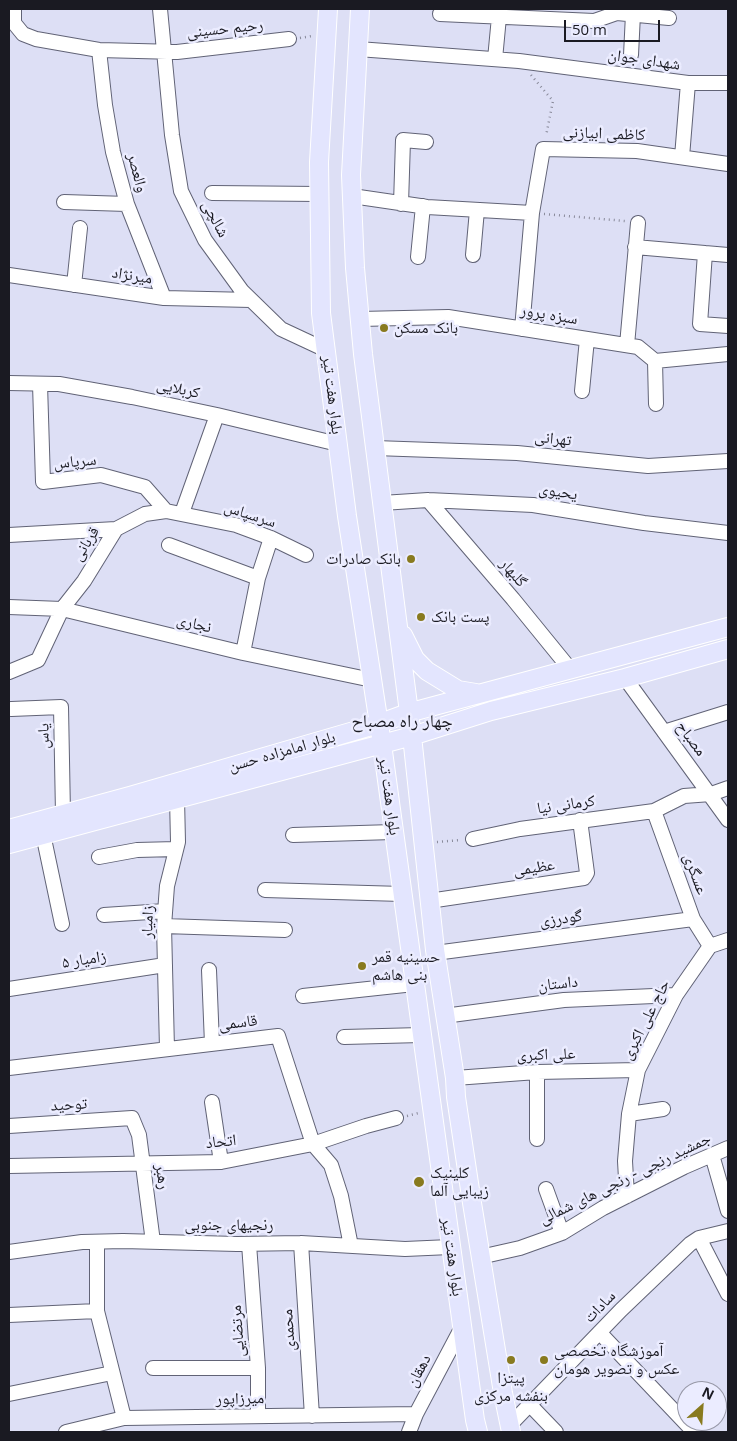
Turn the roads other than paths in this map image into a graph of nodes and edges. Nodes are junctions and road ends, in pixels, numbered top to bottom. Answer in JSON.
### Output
{"nodes":[{"id":1,"x":14,"y":9,"type":"edge"},
{"id":2,"x":160,"y":9,"type":"edge"},
{"id":3,"x":331,"y":11,"type":"edge"},
{"id":4,"x":356,"y":12,"type":"edge"},
{"id":5,"x":534,"y":13,"type":"edge"},
{"id":6,"x":440,"y":14,"type":"dead end"},
{"id":7,"x":633,"y":14,"type":"junction"},
{"id":8,"x":499,"y":17,"type":"junction"},
{"id":9,"x":669,"y":18,"type":"dead end"},
{"id":10,"x":12,"y":23,"type":"edge"},
{"id":11,"x":289,"y":39,"type":"road end"},
{"id":12,"x":358,"y":49,"type":"junction"},
{"id":13,"x":99,"y":50,"type":"junction"},
{"id":14,"x":164,"y":52,"type":"junction"},
{"id":15,"x":631,"y":55,"type":"dead end"},
{"id":16,"x":495,"y":59,"type":"junction"},
{"id":17,"x":688,"y":83,"type":"junction"},
{"id":18,"x":728,"y":83,"type":"edge"},
{"id":19,"x":426,"y":142,"type":"dead end"},
{"id":20,"x":682,"y":157,"type":"junction"},
{"id":21,"x":728,"y":164,"type":"edge"},
{"id":22,"x":212,"y":193,"type":"dead end"},
{"id":23,"x":319,"y":194,"type":"junction"},
{"id":24,"x":352,"y":196,"type":"junction"},
{"id":25,"x":64,"y":202,"type":"dead end"},
{"id":26,"x":127,"y":204,"type":"junction"},
{"id":27,"x":401,"y":204,"type":"junction"},
{"id":28,"x":423,"y":206,"type":"junction"},
{"id":29,"x":477,"y":210,"type":"junction"},
{"id":30,"x":532,"y":213,"type":"junction"},
{"id":31,"x":638,"y":222,"type":"road end"},
{"id":32,"x":80,"y":228,"type":"dead end"},
{"id":33,"x":635,"y":247,"type":"junction"},
{"id":34,"x":705,"y":253,"type":"junction"},
{"id":35,"x":728,"y":254,"type":"edge"},
{"id":36,"x":473,"y":255,"type":"dead end"},
{"id":37,"x":418,"y":257,"type":"dead end"},
{"id":38,"x":9,"y":275,"type":"edge"},
{"id":39,"x":74,"y":285,"type":"junction"},
{"id":40,"x":164,"y":298,"type":"junction"},
{"id":41,"x":251,"y":300,"type":"junction"},
{"id":42,"x":360,"y":319,"type":"junction"},
{"id":43,"x":728,"y":326,"type":"edge"},
{"id":44,"x":522,"y":329,"type":"junction"},
{"id":45,"x":587,"y":339,"type":"junction"},
{"id":46,"x":627,"y":345,"type":"junction"},
{"id":47,"x":326,"y":350,"type":"junction"},
{"id":48,"x":728,"y":354,"type":"edge"},
{"id":49,"x":655,"y":361,"type":"junction"},
{"id":50,"x":9,"y":383,"type":"edge"},
{"id":51,"x":40,"y":384,"type":"junction"},
{"id":52,"x":582,"y":391,"type":"dead end"},
{"id":53,"x":656,"y":404,"type":"dead end"},
{"id":54,"x":217,"y":415,"type":"junction"},
{"id":55,"x":338,"y":444,"type":"junction"},
{"id":56,"x":375,"y":448,"type":"junction"},
{"id":57,"x":728,"y":461,"type":"edge"},
{"id":58,"x":428,"y":500,"type":"junction"},
{"id":59,"x":382,"y":503,"type":"junction"},
{"id":60,"x":166,"y":510,"type":"junction"},
{"id":61,"x":182,"y":513,"type":"junction"},
{"id":62,"x":116,"y":529,"type":"junction"},
{"id":63,"x":728,"y":533,"type":"edge"},
{"id":64,"x":9,"y":535,"type":"edge"},
{"id":65,"x":271,"y":538,"type":"junction"},
{"id":66,"x":169,"y":545,"type":"dead end"},
{"id":67,"x":306,"y":555,"type":"dead end"},
{"id":68,"x":258,"y":578,"type":"junction"},
{"id":69,"x":9,"y":607,"type":"edge"},
{"id":70,"x":62,"y":609,"type":"junction"},
{"id":71,"x":396,"y":620,"type":"junction"},
{"id":72,"x":728,"y":627,"type":"edge"},
{"id":73,"x":728,"y":649,"type":"edge"},
{"id":74,"x":242,"y":653,"type":"junction"},
{"id":75,"x":570,"y":670,"type":"junction"},
{"id":76,"x":9,"y":672,"type":"edge"},
{"id":77,"x":625,"y":678,"type":"junction"},
{"id":78,"x":372,"y":680,"type":"junction"},
{"id":79,"x":479,"y":694,"type":"junction"},
{"id":80,"x":11,"y":709,"type":"dead end"},
{"id":81,"x":728,"y":712,"type":"edge"},
{"id":82,"x":408,"y":713,"type":"junction"},
{"id":83,"x":378,"y":724,"type":"junction"},
{"id":84,"x":444,"y":726,"type":"junction"},
{"id":85,"x":664,"y":732,"type":"junction"},
{"id":86,"x":412,"y":736,"type":"junction"},
{"id":87,"x":382,"y":744,"type":"junction"},
{"id":88,"x":416,"y":772,"type":"junction"},
{"id":89,"x":728,"y":788,"type":"edge"},
{"id":90,"x":710,"y":794,"type":"junction"},
{"id":91,"x":177,"y":798,"type":"junction"},
{"id":92,"x":654,"y":811,"type":"junction"},
{"id":93,"x":63,"y":814,"type":"junction"},
{"id":94,"x":580,"y":820,"type":"junction"},
{"id":95,"x":728,"y":820,"type":"edge"},
{"id":96,"x":9,"y":828,"type":"edge"},
{"id":97,"x":393,"y":832,"type":"junction"},
{"id":98,"x":43,"y":834,"type":"junction"},
{"id":99,"x":293,"y":835,"type":"dead end"},
{"id":100,"x":9,"y":836,"type":"edge"},
{"id":101,"x":473,"y":838,"type":"road end"},
{"id":102,"x":9,"y":842,"type":"edge"},
{"id":103,"x":176,"y":849,"type":"junction"},
{"id":104,"x":99,"y":857,"type":"dead end"},
{"id":105,"x":265,"y":890,"type":"dead end"},
{"id":106,"x":402,"y":894,"type":"junction"},
{"id":107,"x":429,"y":900,"type":"junction"},
{"id":108,"x":165,"y":912,"type":"junction"},
{"id":109,"x":104,"y":915,"type":"dead end"},
{"id":110,"x":693,"y":919,"type":"junction"},
{"id":111,"x":62,"y":924,"type":"dead end"},
{"id":112,"x":164,"y":926,"type":"junction"},
{"id":113,"x":286,"y":930,"type":"dead end"},
{"id":114,"x":728,"y":940,"type":"edge"},
{"id":115,"x":710,"y":946,"type":"junction"},
{"id":116,"x":435,"y":953,"type":"junction"},
{"id":117,"x":165,"y":965,"type":"junction"},
{"id":118,"x":208,"y":970,"type":"dead end"},
{"id":119,"x":414,"y":984,"type":"junction"},
{"id":120,"x":9,"y":989,"type":"edge"},
{"id":121,"x":676,"y":995,"type":"junction"},
{"id":122,"x":303,"y":996,"type":"dead end"},
{"id":123,"x":444,"y":1016,"type":"junction"},
{"id":124,"x":421,"y":1035,"type":"junction"},
{"id":125,"x":344,"y":1037,"type":"dead end"},
{"id":126,"x":212,"y":1044,"type":"junction"},
{"id":127,"x":167,"y":1049,"type":"junction"},
{"id":128,"x":9,"y":1068,"type":"edge"},
{"id":129,"x":638,"y":1070,"type":"junction"},
{"id":130,"x":536,"y":1072,"type":"junction"},
{"id":131,"x":455,"y":1078,"type":"junction"},
{"id":132,"x":456,"y":1097,"type":"junction"},
{"id":133,"x":212,"y":1102,"type":"dead end"},
{"id":134,"x":431,"y":1105,"type":"junction"},
{"id":135,"x":664,"y":1109,"type":"dead end"},
{"id":136,"x":629,"y":1114,"type":"junction"},
{"id":137,"x":132,"y":1118,"type":"joint"},
{"id":138,"x":396,"y":1118,"type":"road end"},
{"id":139,"x":9,"y":1126,"type":"edge"},
{"id":140,"x":537,"y":1139,"type":"dead end"},
{"id":141,"x":313,"y":1144,"type":"junction"},
{"id":142,"x":728,"y":1148,"type":"edge"},
{"id":143,"x":465,"y":1154,"type":"junction"},
{"id":144,"x":712,"y":1155,"type":"junction"},
{"id":145,"x":438,"y":1157,"type":"junction"},
{"id":146,"x":221,"y":1162,"type":"junction"},
{"id":147,"x":142,"y":1163,"type":"junction"},
{"id":148,"x":9,"y":1166,"type":"edge"},
{"id":149,"x":546,"y":1190,"type":"dead end"},
{"id":150,"x":627,"y":1196,"type":"junction"},
{"id":151,"x":728,"y":1211,"type":"edge"},
{"id":152,"x":728,"y":1231,"type":"edge"},
{"id":153,"x":562,"y":1232,"type":"junction"},
{"id":154,"x":699,"y":1238,"type":"junction"},
{"id":155,"x":97,"y":1242,"type":"junction"},
{"id":156,"x":153,"y":1242,"type":"junction"},
{"id":157,"x":301,"y":1243,"type":"junction"},
{"id":158,"x":249,"y":1244,"type":"junction"},
{"id":159,"x":351,"y":1246,"type":"junction"},
{"id":160,"x":450,"y":1247,"type":"junction"},
{"id":161,"x":9,"y":1252,"type":"edge"},
{"id":162,"x":480,"y":1257,"type":"junction"},
{"id":163,"x":728,"y":1294,"type":"edge"},
{"id":164,"x":97,"y":1311,"type":"junction"},
{"id":165,"x":9,"y":1315,"type":"edge"},
{"id":166,"x":462,"y":1327,"type":"junction"},
{"id":167,"x":600,"y":1333,"type":"junction"},
{"id":168,"x":153,"y":1368,"type":"dead end"},
{"id":169,"x":258,"y":1368,"type":"junction"},
{"id":170,"x":112,"y":1373,"type":"junction"},
{"id":171,"x":9,"y":1394,"type":"edge"},
{"id":172,"x":530,"y":1405,"type":"junction"},
{"id":173,"x":416,"y":1414,"type":"junction"},
{"id":174,"x":258,"y":1416,"type":"junction"},
{"id":175,"x":312,"y":1416,"type":"junction"},
{"id":176,"x":124,"y":1418,"type":"junction"},
{"id":177,"x":510,"y":1429,"type":"edge"},
{"id":178,"x":66,"y":1432,"type":"edge"},
{"id":179,"x":409,"y":1432,"type":"edge"},
{"id":180,"x":478,"y":1432,"type":"edge"},
{"id":181,"x":556,"y":1432,"type":"edge"},
{"id":182,"x":694,"y":1432,"type":"edge"}],
"edges":[{"from":1,"to":10,"type":"street"},
{"from":2,"to":14,"type":"street","name":"شالچی"},
{"from":3,"to":23,"type":"main road","name":"بلوار هفت تیر"},
{"from":4,"to":12,"type":"main road","name":"بلوار هفت تیر"},
{"from":5,"to":7,"type":"street"},
{"from":5,"to":8,"type":"street"},
{"from":6,"to":8,"type":"street"},
{"from":7,"to":9,"type":"street"},
{"from":7,"to":15,"type":"street"},
{"from":8,"to":16,"type":"street"},
{"from":10,"to":13,"type":"street"},
{"from":11,"to":14,"type":"street","name":"رحیم حسینی"},
{"from":12,"to":16,"type":"street","name":"شهدای جوان"},
{"from":12,"to":24,"type":"main road","name":"بلوار هفت تیر"},
{"from":13,"to":14,"type":"street"},
{"from":13,"to":26,"type":"street","name":"والعصر"},
{"from":14,"to":41,"type":"street","name":"شالچی"},
{"from":16,"to":17,"type":"street","name":"شهدای جوان"},
{"from":17,"to":18,"type":"street","name":"شهدای جوان"},
{"from":17,"to":20,"type":"street"},
{"from":19,"to":27,"type":"street"},
{"from":20,"to":21,"type":"street","name":"کاظمی ابیازنی"},
{"from":20,"to":30,"type":"street","name":"کاظمی ابیازنی"},
{"from":22,"to":23,"type":"street"},
{"from":23,"to":47,"type":"main road","name":"بلوار هفت تیر"},
{"from":24,"to":27,"type":"street"},
{"from":24,"to":42,"type":"main road","name":"بلوار هفت تیر"},
{"from":25,"to":26,"type":"street"},
{"from":26,"to":40,"type":"street","name":"والعصر"},
{"from":27,"to":28,"type":"street"},
{"from":28,"to":29,"type":"street"},
{"from":28,"to":37,"type":"street"},
{"from":29,"to":30,"type":"street"},
{"from":29,"to":36,"type":"street"},
{"from":30,"to":44,"type":"street","name":"کاظمی ابیازنی"},
{"from":31,"to":33,"type":"street"},
{"from":32,"to":39,"type":"street"},
{"from":33,"to":34,"type":"street"},
{"from":33,"to":46,"type":"street"},
{"from":34,"to":35,"type":"street"},
{"from":34,"to":43,"type":"street"},
{"from":38,"to":39,"type":"street","name":"میرنژاد"},
{"from":39,"to":40,"type":"street","name":"میرنژاد"},
{"from":40,"to":41,"type":"street","name":"میرنژاد"},
{"from":41,"to":47,"type":"street","name":"شالچی"},
{"from":42,"to":44,"type":"street","name":"سبزه پرور"},
{"from":42,"to":56,"type":"main road","name":"بلوار هفت تیر"},
{"from":44,"to":45,"type":"street","name":"سبزه پرور"},
{"from":45,"to":46,"type":"street","name":"سبزه پرور"},
{"from":45,"to":52,"type":"street"},
{"from":46,"to":49,"type":"street","name":"سبزه پرور"},
{"from":47,"to":55,"type":"main road","name":"بلوار هفت تیر"},
{"from":48,"to":49,"type":"street"},
{"from":49,"to":53,"type":"street"},
{"from":50,"to":51,"type":"street","name":"کربلایی"},
{"from":51,"to":54,"type":"street","name":"کربلایی"},
{"from":51,"to":60,"type":"street","name":"سرپاس"},
{"from":54,"to":55,"type":"street","name":"کربلایی"},
{"from":54,"to":61,"type":"street"},
{"from":55,"to":78,"type":"main road","name":"بلوار هفت تیر"},
{"from":56,"to":57,"type":"street","name":"تهرانی"},
{"from":56,"to":59,"type":"main road","name":"بلوار هفت تیر"},
{"from":58,"to":59,"type":"street","name":"یحیوی"},
{"from":58,"to":63,"type":"street","name":"یحیوی"},
{"from":58,"to":75,"type":"street","name":"گلبهار"},
{"from":59,"to":71,"type":"main road","name":"بلوار هفت تیر"},
{"from":60,"to":61,"type":"street","name":"قربانی"},
{"from":60,"to":62,"type":"street","name":"قربانی"},
{"from":61,"to":65,"type":"street","name":"سرسپاس"},
{"from":62,"to":64,"type":"street"},
{"from":62,"to":70,"type":"street","name":"قربانی"},
{"from":65,"to":67,"type":"street","name":"سرسپاس"},
{"from":65,"to":68,"type":"street"},
{"from":66,"to":68,"type":"street"},
{"from":68,"to":74,"type":"street"},
{"from":69,"to":70,"type":"street","name":"نجاری"},
{"from":70,"to":74,"type":"street","name":"نجاری"},
{"from":70,"to":76,"type":"street"},
{"from":71,"to":79,"type":"main road"},
{"from":71,"to":82,"type":"main road","name":"بلوار هفت تیر"},
{"from":72,"to":75,"type":"main road","name":"بلوار امامزاده حسن"},
{"from":73,"to":77,"type":"main road","name":"بلوار امامزاده حسن"},
{"from":74,"to":78,"type":"street","name":"نجاری"},
{"from":75,"to":79,"type":"main road","name":"بلوار امامزاده حسن"},
{"from":77,"to":84,"type":"main road","name":"بلوار امامزاده حسن"},
{"from":77,"to":85,"type":"street","name":"مصباح"},
{"from":78,"to":83,"type":"main road","name":"بلوار هفت تیر"},
{"from":79,"to":82,"type":"main road","name":"بلوار امامزاده حسن"},
{"from":80,"to":93,"type":"street","name":"یاس"},
{"from":81,"to":85,"type":"street"},
{"from":82,"to":83,"type":"main road","name":"بلوار امامزاده حسن"},
{"from":82,"to":86,"type":"main road","name":"بلوار هفت تیر"},
{"from":83,"to":87,"type":"main road","name":"بلوار هفت تیر"},
{"from":83,"to":93,"type":"main road","name":"بلوار امامزاده حسن"},
{"from":84,"to":86,"type":"main road","name":"بلوار امامزاده حسن"},
{"from":84,"to":88,"type":"main road"},
{"from":85,"to":90,"type":"street","name":"مصباح"},
{"from":86,"to":87,"type":"main road","name":"بلوار امامزاده حسن"},
{"from":86,"to":88,"type":"main road","name":"بلوار هفت تیر"},
{"from":87,"to":91,"type":"main road","name":"بلوار امامزاده حسن"},
{"from":87,"to":97,"type":"main road","name":"بلوار هفت تیر"},
{"from":88,"to":107,"type":"main road","name":"بلوار هفت تیر"},
{"from":89,"to":90,"type":"street","name":"کرمانی نیا"},
{"from":90,"to":92,"type":"street","name":"کرمانی نیا"},
{"from":90,"to":95,"type":"street","name":"مصباح"},
{"from":91,"to":98,"type":"main road","name":"بلوار امامزاده حسن"},
{"from":91,"to":103,"type":"street","name":"زامیار"},
{"from":92,"to":94,"type":"street","name":"کرمانی نیا"},
{"from":92,"to":110,"type":"street","name":"عسگری"},
{"from":93,"to":96,"type":"main road","name":"بلوار امامزاده حسن"},
{"from":94,"to":101,"type":"street","name":"کرمانی نیا"},
{"from":94,"to":107,"type":"street","name":"عظیمی"},
{"from":97,"to":99,"type":"street"},
{"from":97,"to":106,"type":"main road","name":"بلوار هفت تیر"},
{"from":98,"to":102,"type":"main road","name":"بلوار امامزاده حسن"},
{"from":98,"to":111,"type":"street"},
{"from":100,"to":102,"type":"main road"},
{"from":103,"to":104,"type":"street"},
{"from":103,"to":108,"type":"street","name":"زامیار"},
{"from":105,"to":106,"type":"street"},
{"from":106,"to":119,"type":"main road","name":"بلوار هفت تیر"},
{"from":107,"to":116,"type":"main road","name":"بلوار هفت تیر"},
{"from":108,"to":109,"type":"street"},
{"from":108,"to":112,"type":"street","name":"زامیار"},
{"from":110,"to":115,"type":"street","name":"عسگری"},
{"from":110,"to":116,"type":"street","name":"گودرزی"},
{"from":112,"to":113,"type":"street"},
{"from":112,"to":117,"type":"street","name":"زامیار"},
{"from":114,"to":115,"type":"street"},
{"from":115,"to":121,"type":"street","name":"حاج علی اکبری"},
{"from":116,"to":123,"type":"main road","name":"بلوار هفت تیر"},
{"from":117,"to":120,"type":"street","name":"زامیار ۵"},
{"from":117,"to":127,"type":"street","name":"زامیار"},
{"from":118,"to":126,"type":"street"},
{"from":119,"to":122,"type":"street"},
{"from":119,"to":124,"type":"main road","name":"بلوار هفت تیر"},
{"from":121,"to":123,"type":"street","name":"داستان"},
{"from":121,"to":129,"type":"street","name":"حاج علی اکبری"},
{"from":123,"to":131,"type":"main road","name":"بلوار هفت تیر"},
{"from":124,"to":125,"type":"street"},
{"from":124,"to":134,"type":"main road","name":"بلوار هفت تیر"},
{"from":126,"to":127,"type":"street","name":"قاسمی"},
{"from":126,"to":141,"type":"street","name":"قاسمی"},
{"from":127,"to":128,"type":"street","name":"قاسمی"},
{"from":129,"to":130,"type":"street","name":"علی اکبری"},
{"from":129,"to":136,"type":"street","name":"حاج علی اکبری"},
{"from":130,"to":131,"type":"street","name":"علی اکبری"},
{"from":130,"to":140,"type":"street"},
{"from":131,"to":132,"type":"main road","name":"بلوار هفت تیر"},
{"from":132,"to":134,"type":"main road"},
{"from":132,"to":143,"type":"main road","name":"بلوار هفت تیر"},
{"from":133,"to":146,"type":"street"},
{"from":134,"to":145,"type":"main road","name":"بلوار هفت تیر"},
{"from":135,"to":136,"type":"street"},
{"from":136,"to":150,"type":"street","name":"حاج علی اکبری"},
{"from":137,"to":139,"type":"street","name":"توحید"},
{"from":137,"to":147,"type":"street","name":"رهبر"},
{"from":138,"to":141,"type":"street","name":"اتحاد"},
{"from":141,"to":146,"type":"street","name":"اتحاد"},
{"from":141,"to":159,"type":"street","name":"قاسمی"},
{"from":142,"to":144,"type":"street","name":"جمشید رنجی - رنجی های شمالی"},
{"from":143,"to":145,"type":"main road"},
{"from":143,"to":162,"type":"main road","name":"بلوار هفت تیر"},
{"from":144,"to":150,"type":"street","name":"جمشید رنجی - رنجی های شمالی"},
{"from":144,"to":151,"type":"street"},
{"from":145,"to":160,"type":"main road","name":"بلوار هفت تیر"},
{"from":146,"to":147,"type":"street","name":"اتحاد"},
{"from":147,"to":148,"type":"street","name":"اتحاد"},
{"from":147,"to":156,"type":"street","name":"رهبر"},
{"from":149,"to":153,"type":"street"},
{"from":150,"to":153,"type":"street","name":"جمشید رنجی - رنجی های شمالی"},
{"from":152,"to":154,"type":"street"},
{"from":153,"to":162,"type":"street","name":"جمشید رنجی - رنجی های شمالی"},
{"from":154,"to":163,"type":"street"},
{"from":154,"to":167,"type":"street","name":"سادات"},
{"from":155,"to":156,"type":"street","name":"رنجیهای جنوبی"},
{"from":155,"to":161,"type":"street","name":"رنجیهای جنوبی"},
{"from":155,"to":164,"type":"street"},
{"from":156,"to":158,"type":"street","name":"رنجیهای جنوبی"},
{"from":157,"to":158,"type":"street","name":"رنجیهای جنوبی"},
{"from":157,"to":159,"type":"street","name":"رنجیهای جنوبی"},
{"from":157,"to":175,"type":"street","name":"محمدی"},
{"from":158,"to":169,"type":"street","name":"مرتضایی"},
{"from":159,"to":160,"type":"street","name":"رنجیهای جنوبی"},
{"from":160,"to":166,"type":"main road","name":"بلوار هفت تیر"},
{"from":162,"to":177,"type":"main road","name":"بلوار هفت تیر"},
{"from":164,"to":165,"type":"street"},
{"from":164,"to":170,"type":"street"},
{"from":166,"to":173,"type":"street","name":"دهقان"},
{"from":166,"to":180,"type":"main road","name":"بلوار هفت تیر"},
{"from":167,"to":172,"type":"street","name":"سادات"},
{"from":167,"to":182,"type":"street"},
{"from":168,"to":169,"type":"street"},
{"from":169,"to":174,"type":"street","name":"مرتضایی"},
{"from":170,"to":171,"type":"street"},
{"from":170,"to":176,"type":"street"},
{"from":172,"to":177,"type":"street","name":"سادات"},
{"from":172,"to":181,"type":"street"},
{"from":173,"to":175,"type":"street","name":"میرزاپور"},
{"from":173,"to":179,"type":"street","name":"دهقان"},
{"from":174,"to":175,"type":"street","name":"میرزاپور"},
{"from":174,"to":176,"type":"street","name":"میرزاپور"},
{"from":176,"to":178,"type":"street","name":"میرزاپور"}]}
